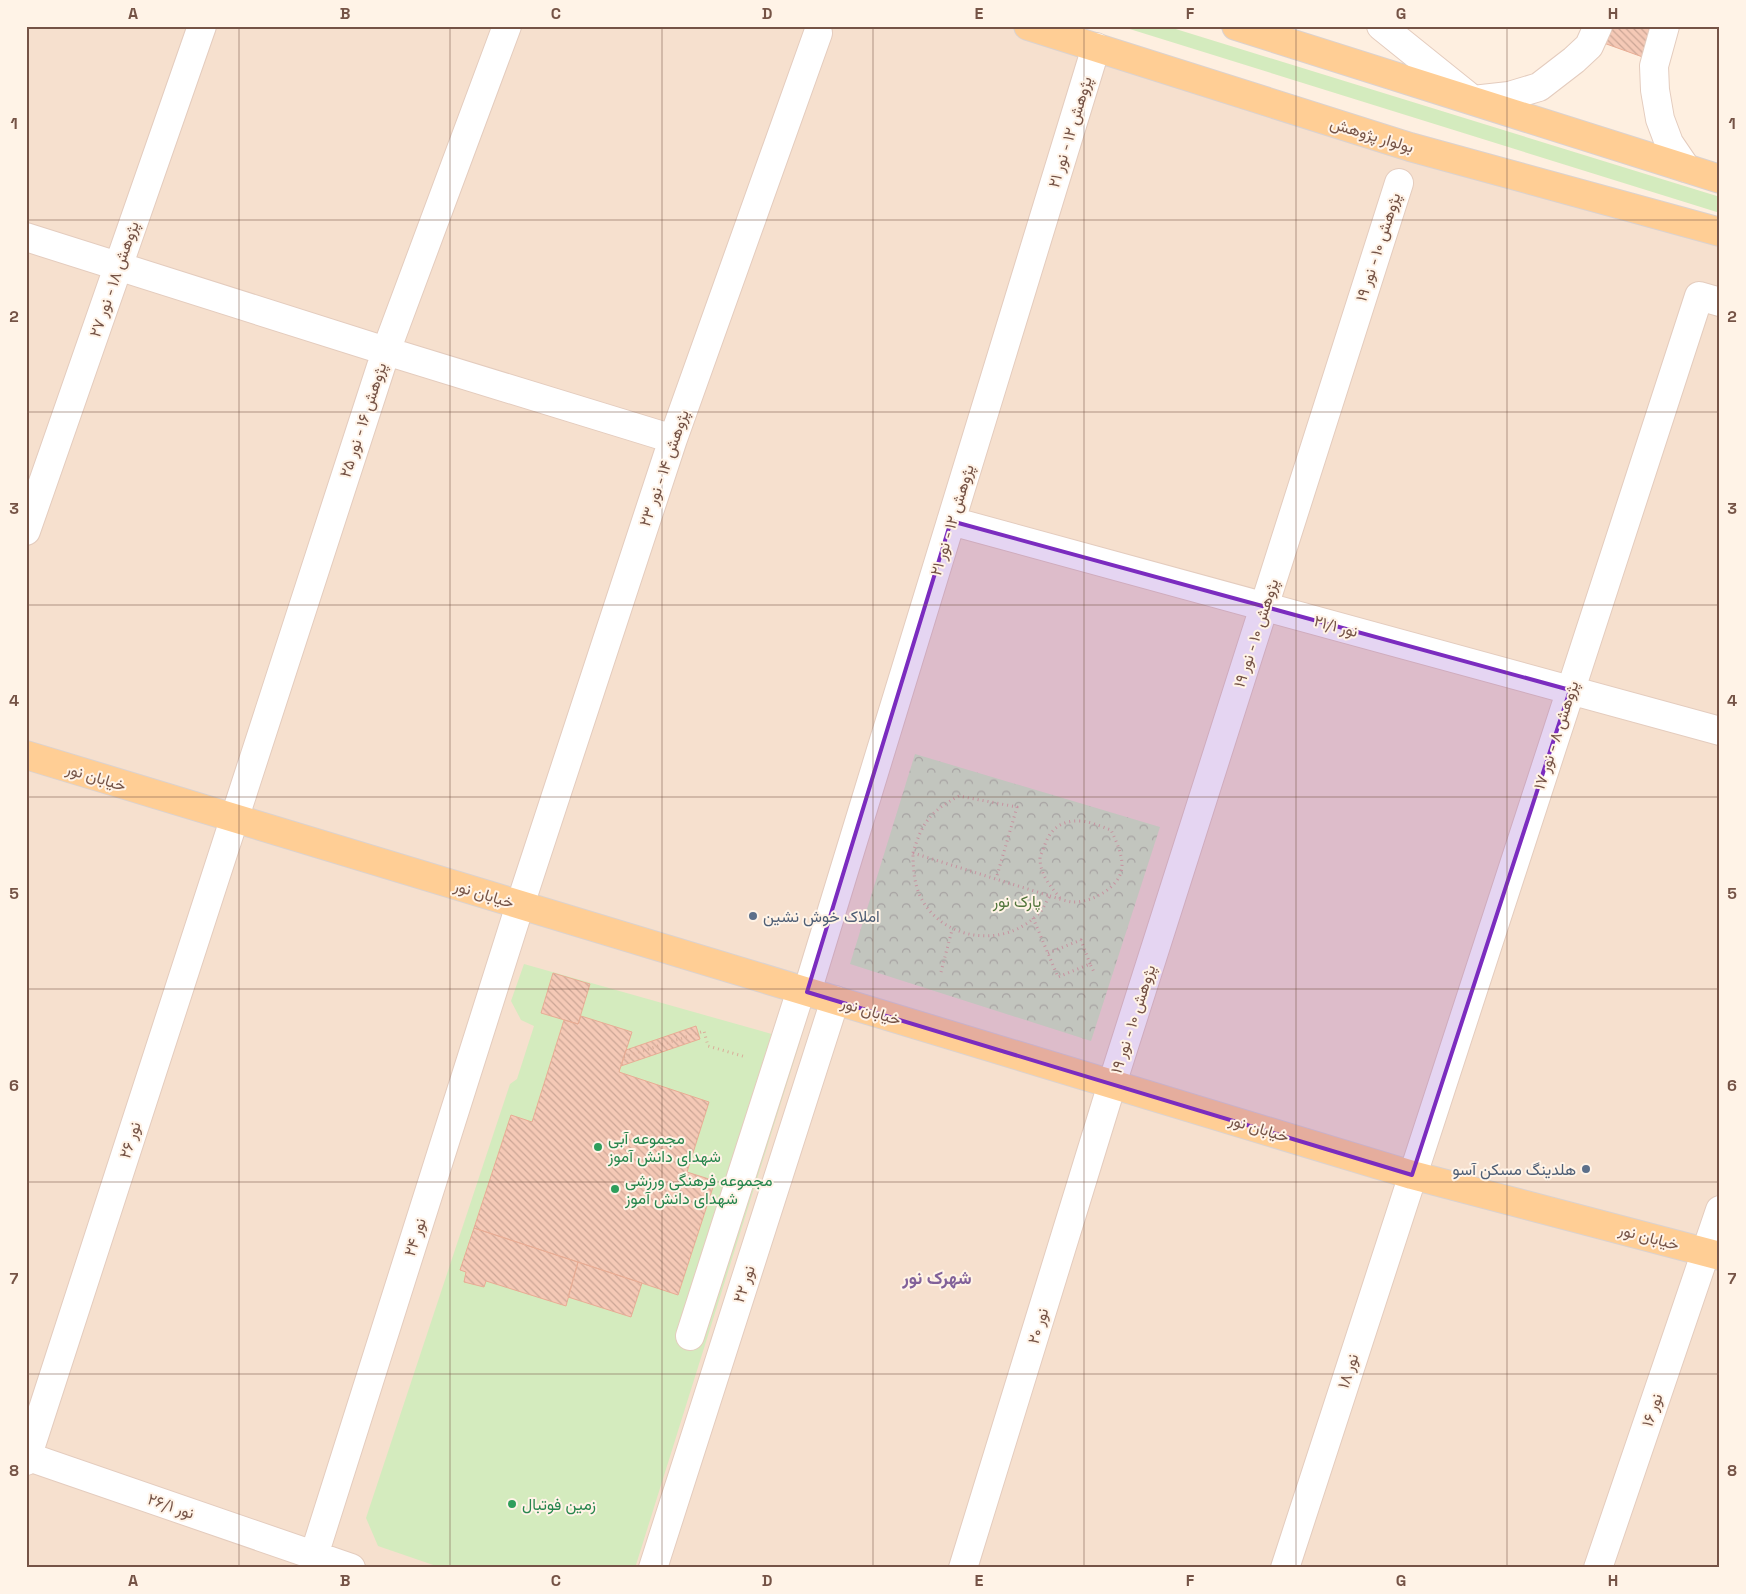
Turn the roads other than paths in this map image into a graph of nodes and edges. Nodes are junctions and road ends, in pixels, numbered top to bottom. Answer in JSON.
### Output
{"nodes":[{"id":1,"x":202,"y":26,"type":"edge"},
{"id":2,"x":507,"y":26,"type":"edge"},
{"id":3,"x":1028,"y":26,"type":"edge"},
{"id":4,"x":1236,"y":26,"type":"edge"},
{"id":5,"x":1381,"y":26,"type":"edge"},
{"id":6,"x":1598,"y":26,"type":"edge"},
{"id":7,"x":1665,"y":26,"type":"edge"},
{"id":8,"x":818,"y":34,"type":"dead end"},
{"id":9,"x":1096,"y":47,"type":"junction"},
{"id":10,"x":1473,"y":100,"type":"junction"},
{"id":11,"x":1686,"y":168,"type":"junction"},
{"id":12,"x":1720,"y":179,"type":"edge"},
{"id":13,"x":1399,"y":183,"type":"dead end"},
{"id":14,"x":1720,"y":232,"type":"edge"},
{"id":15,"x":26,"y":237,"type":"edge"},
{"id":16,"x":118,"y":267,"type":"junction"},
{"id":17,"x":1709,"y":299,"type":"edge"},
{"id":18,"x":386,"y":351,"type":"junction"},
{"id":19,"x":673,"y":439,"type":"junction"},
{"id":20,"x":951,"y":521,"type":"junction"},
{"id":21,"x":26,"y":531,"type":"edge"},
{"id":22,"x":1264,"y":606,"type":"junction"},
{"id":23,"x":1570,"y":690,"type":"junction"},
{"id":24,"x":1720,"y":731,"type":"edge"},
{"id":25,"x":26,"y":755,"type":"edge"},
{"id":26,"x":233,"y":819,"type":"junction"},
{"id":27,"x":520,"y":906,"type":"junction"},
{"id":28,"x":804,"y":991,"type":"junction"},
{"id":29,"x":835,"y":1000,"type":"junction"},
{"id":30,"x":1112,"y":1084,"type":"junction"},
{"id":31,"x":1412,"y":1175,"type":"junction"},
{"id":32,"x":1720,"y":1210,"type":"edge"},
{"id":33,"x":1713,"y":1254,"type":"edge"},
{"id":34,"x":690,"y":1336,"type":"dead end"},
{"id":35,"x":27,"y":1458,"type":"edge"},
{"id":36,"x":312,"y":1561,"type":"edge"},
{"id":37,"x":351,"y":1568,"type":"edge"},
{"id":38,"x":653,"y":1568,"type":"edge"},
{"id":39,"x":963,"y":1568,"type":"edge"},
{"id":40,"x":1285,"y":1568,"type":"edge"},
{"id":41,"x":1598,"y":1568,"type":"edge"}],
"edges":[{"from":1,"to":16,"type":"street","name":"پژوهش ۱۸ - نور ۲۷"},
{"from":2,"to":18,"type":"street","name":"پژوهش ۱۶ - نور ۲۵"},
{"from":3,"to":9,"type":"main road","name":"بولوار پژوهش"},
{"from":4,"to":10,"type":"main road"},
{"from":5,"to":10,"type":"street"},
{"from":6,"to":10,"type":"street"},
{"from":7,"to":11,"type":"street"},
{"from":8,"to":19,"type":"street","name":"پژوهش ۱۴ - نور ۲۳"},
{"from":9,"to":14,"type":"main road","name":"بولوار پژوهش"},
{"from":9,"to":20,"type":"street","name":"پژوهش ۱۲ - نور ۲۱"},
{"from":10,"to":11,"type":"main road"},
{"from":11,"to":12,"type":"main road"},
{"from":13,"to":22,"type":"street","name":"پژوهش ۱۰ - نور ۱۹"},
{"from":15,"to":16,"type":"street"},
{"from":16,"to":18,"type":"street"},
{"from":16,"to":21,"type":"street","name":"پژوهش ۱۸ - نور ۲۷"},
{"from":17,"to":23,"type":"street","name":"پژوهش ۸ - نور ۱۷"},
{"from":18,"to":19,"type":"street"},
{"from":18,"to":26,"type":"street","name":"پژوهش ۱۶ - نور ۲۵"},
{"from":19,"to":27,"type":"street","name":"پژوهش ۱۴ - نور ۲۳"},
{"from":20,"to":22,"type":"street","name":"نور ۲۱/۱"},
{"from":20,"to":28,"type":"street","name":"پژوهش ۱۲ - نور ۲۱"},
{"from":22,"to":23,"type":"street","name":"نور ۲۱/۱"},
{"from":22,"to":30,"type":"street","name":"پژوهش ۱۰ - نور ۱۹"},
{"from":23,"to":24,"type":"street","name":"نور ۲۱/۱"},
{"from":23,"to":31,"type":"street","name":"پژوهش ۸ - نور ۱۷"},
{"from":25,"to":26,"type":"main road","name":"خیابان نور"},
{"from":26,"to":27,"type":"main road","name":"خیابان نور"},
{"from":26,"to":35,"type":"street","name":"نور ۲۶"},
{"from":27,"to":28,"type":"main road","name":"خیابان نور"},
{"from":27,"to":36,"type":"street","name":"نور ۲۴"},
{"from":28,"to":29,"type":"main road","name":"خیابان نور"},
{"from":28,"to":34,"type":"street","name":"پژوهش ۱۲ - نور ۲۱"},
{"from":29,"to":30,"type":"main road","name":"خیابان نور"},
{"from":29,"to":38,"type":"street","name":"نور ۲۲"},
{"from":30,"to":31,"type":"main road","name":"خیابان نور"},
{"from":30,"to":39,"type":"street","name":"نور ۲۰"},
{"from":31,"to":33,"type":"main road","name":"خیابان نور"},
{"from":31,"to":40,"type":"street","name":"نور ۱۸"},
{"from":32,"to":33,"type":"street","name":"نور ۱۶"},
{"from":33,"to":41,"type":"street","name":"نور ۱۶"},
{"from":35,"to":36,"type":"street","name":"نور ۲۶/۱"},
{"from":36,"to":37,"type":"street","name":"نور ۲۶/۱"}]}
